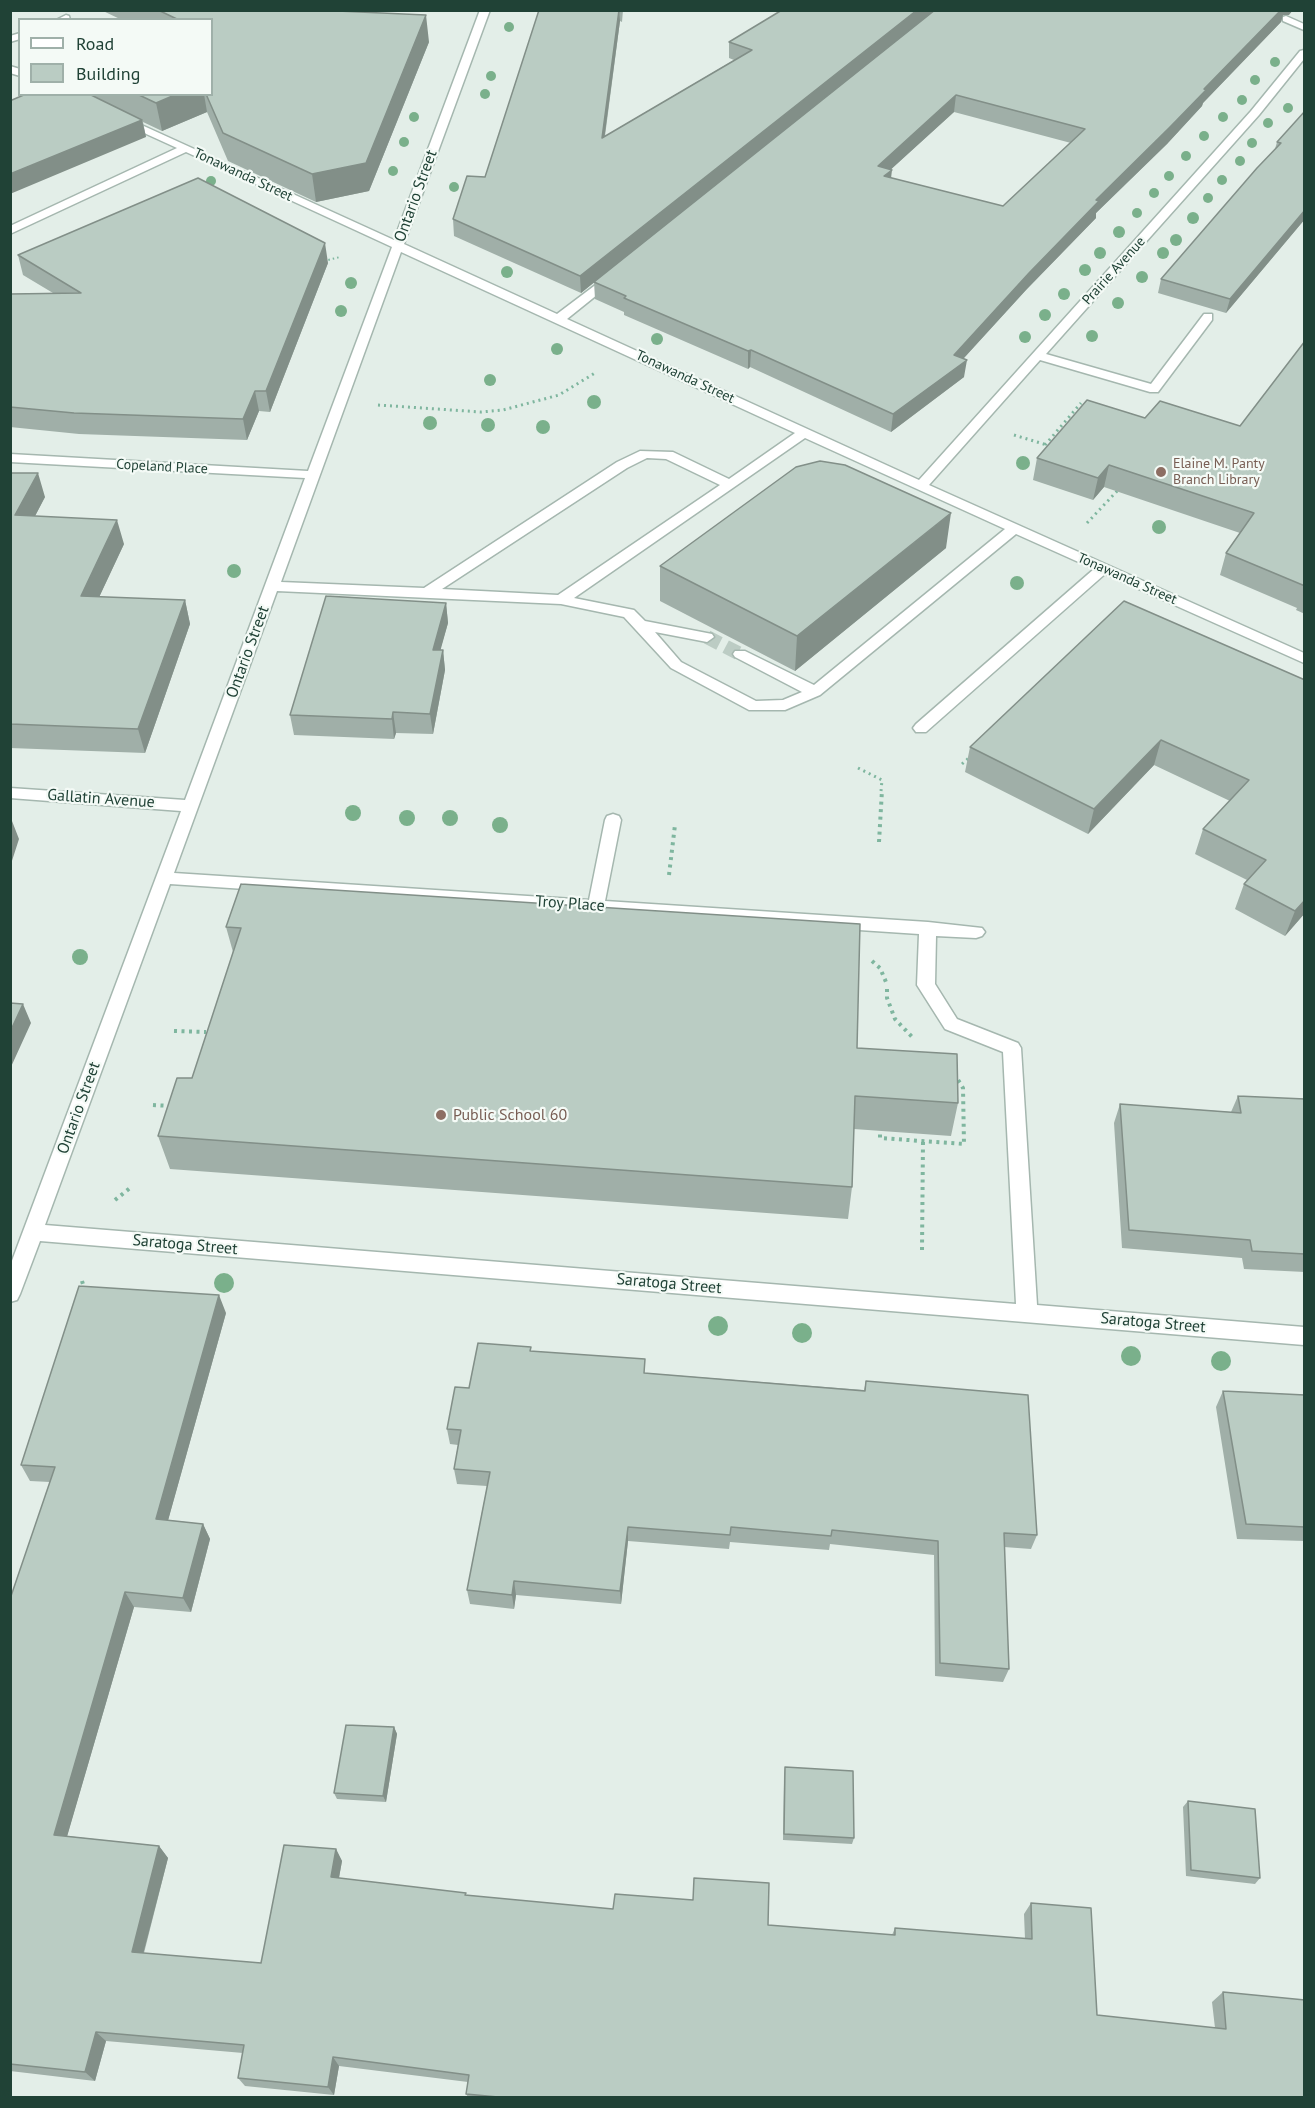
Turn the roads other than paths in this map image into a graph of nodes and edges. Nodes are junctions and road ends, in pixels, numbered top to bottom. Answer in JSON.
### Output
{"nodes":[{"id":1,"x":484,"y":10,"type":"edge"},
{"id":2,"x":1286,"y":19,"type":"dead end"},
{"id":3,"x":1305,"y":27,"type":"edge"},
{"id":4,"x":1305,"y":53,"type":"edge"},
{"id":5,"x":110,"y":114,"type":"edge"},
{"id":6,"x":186,"y":148,"type":"junction"},
{"id":7,"x":10,"y":231,"type":"edge"},
{"id":8,"x":398,"y":246,"type":"junction"},
{"id":9,"x":621,"y":271,"type":"edge"},
{"id":10,"x":1208,"y":317,"type":"dead end"},
{"id":11,"x":559,"y":320,"type":"junction"},
{"id":12,"x":1039,"y":356,"type":"junction"},
{"id":13,"x":805,"y":432,"type":"junction"},
{"id":14,"x":10,"y":458,"type":"edge"},
{"id":15,"x":314,"y":475,"type":"junction"},
{"id":16,"x":730,"y":485,"type":"junction"},
{"id":17,"x":921,"y":486,"type":"junction"},
{"id":18,"x":1014,"y":528,"type":"junction"},
{"id":19,"x":1103,"y":568,"type":"junction"},
{"id":20,"x":273,"y":586,"type":"junction"},
{"id":21,"x":427,"y":593,"type":"junction"},
{"id":22,"x":561,"y":600,"type":"junction"},
{"id":23,"x":639,"y":625,"type":"junction"},
{"id":24,"x":707,"y":637,"type":"tunnel mouth"},
{"id":25,"x":740,"y":654,"type":"tunnel mouth"},
{"id":26,"x":1305,"y":658,"type":"edge"},
{"id":27,"x":815,"y":693,"type":"junction"},
{"id":28,"x":921,"y":728,"type":"dead end"},
{"id":29,"x":10,"y":793,"type":"edge"},
{"id":30,"x":191,"y":806,"type":"junction"},
{"id":31,"x":613,"y":820,"type":"dead end"},
{"id":32,"x":165,"y":878,"type":"junction"},
{"id":33,"x":596,"y":906,"type":"junction"},
{"id":34,"x":928,"y":928,"type":"junction"},
{"id":35,"x":976,"y":932,"type":"dead end"},
{"id":36,"x":34,"y":1232,"type":"junction"},
{"id":37,"x":11,"y":1293,"type":"edge"},
{"id":38,"x":1027,"y":1313,"type":"junction"},
{"id":39,"x":1305,"y":1336,"type":"edge"}],
"edges":[{"from":1,"to":8,"type":"street","name":"Ontario Street"},
{"from":2,"to":3,"type":"street"},
{"from":4,"to":12,"type":"street","name":"Prairie Avenue"},
{"from":5,"to":6,"type":"street","name":"Tonawanda Street"},
{"from":6,"to":7,"type":"street"},
{"from":6,"to":8,"type":"street","name":"Tonawanda Street"},
{"from":8,"to":11,"type":"street","name":"Tonawanda Street"},
{"from":8,"to":15,"type":"street","name":"Ontario Street"},
{"from":9,"to":11,"type":"street"},
{"from":10,"to":12,"type":"street"},
{"from":11,"to":13,"type":"street","name":"Tonawanda Street"},
{"from":12,"to":17,"type":"street","name":"Prairie Avenue"},
{"from":13,"to":16,"type":"street"},
{"from":13,"to":17,"type":"street","name":"Tonawanda Street"},
{"from":14,"to":15,"type":"street","name":"Copeland Place"},
{"from":15,"to":20,"type":"street","name":"Ontario Street"},
{"from":16,"to":21,"type":"street"},
{"from":16,"to":22,"type":"street"},
{"from":17,"to":18,"type":"street","name":"Tonawanda Street"},
{"from":18,"to":19,"type":"street","name":"Tonawanda Street"},
{"from":18,"to":27,"type":"street"},
{"from":19,"to":26,"type":"street","name":"Tonawanda Street"},
{"from":19,"to":28,"type":"street"},
{"from":20,"to":21,"type":"street"},
{"from":20,"to":30,"type":"street","name":"Ontario Street"},
{"from":21,"to":22,"type":"street"},
{"from":22,"to":23,"type":"street"},
{"from":23,"to":24,"type":"street"},
{"from":23,"to":27,"type":"street"},
{"from":25,"to":27,"type":"street"},
{"from":29,"to":30,"type":"street","name":"Gallatin Avenue"},
{"from":30,"to":32,"type":"street","name":"Ontario Street"},
{"from":31,"to":33,"type":"street"},
{"from":32,"to":33,"type":"street","name":"Troy Place"},
{"from":32,"to":36,"type":"street","name":"Ontario Street"},
{"from":33,"to":34,"type":"street","name":"Troy Place"},
{"from":34,"to":35,"type":"street","name":"Troy Place"},
{"from":34,"to":38,"type":"street"},
{"from":36,"to":37,"type":"street","name":"Ontario Street"},
{"from":36,"to":38,"type":"street","name":"Saratoga Street"},
{"from":38,"to":39,"type":"street","name":"Saratoga Street"}]}
